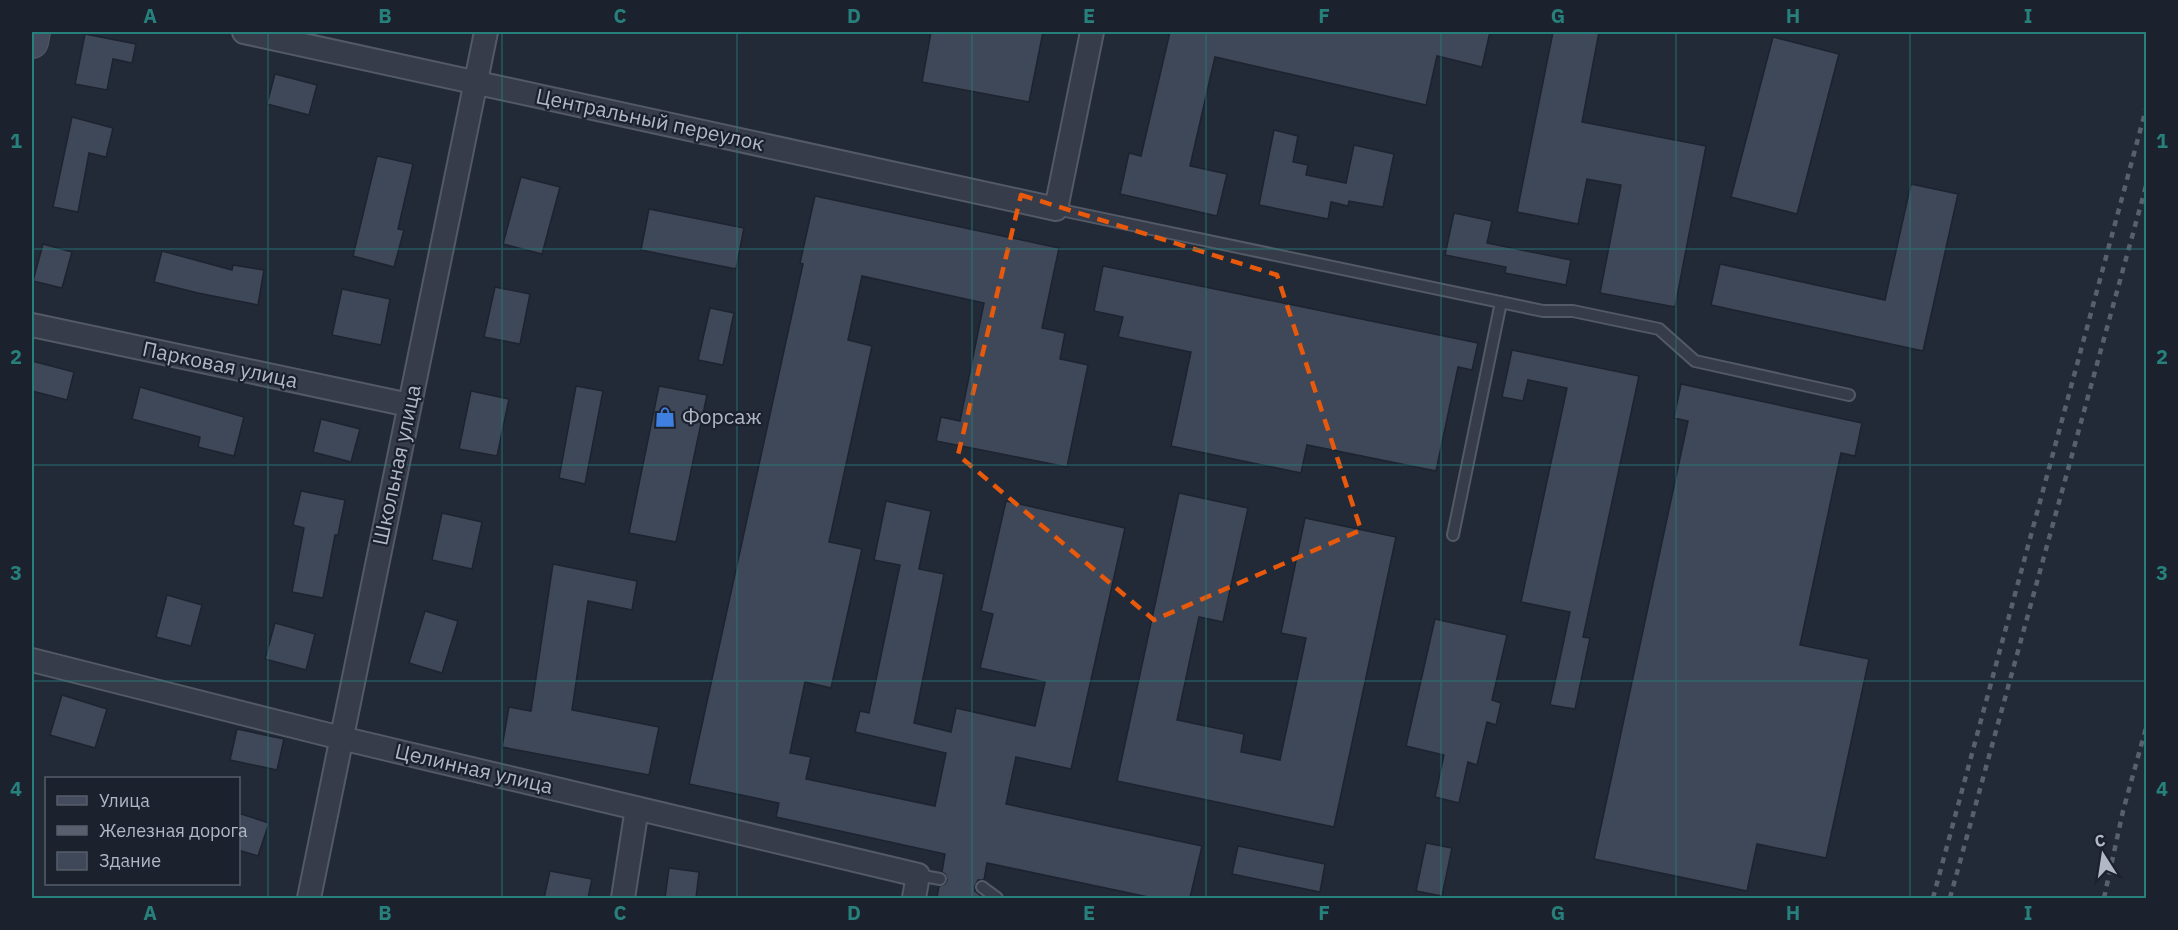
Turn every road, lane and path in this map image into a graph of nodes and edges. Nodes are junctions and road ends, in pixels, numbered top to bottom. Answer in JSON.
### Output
{"nodes":[{"id":1,"x":34,"y":32,"type":"edge"},
{"id":2,"x":244,"y":32,"type":"edge"},
{"id":3,"x":486,"y":32,"type":"edge"},
{"id":4,"x":1092,"y":32,"type":"edge"},
{"id":5,"x":32,"y":42,"type":"edge"},
{"id":6,"x":475,"y":82,"type":"junction"},
{"id":7,"x":1056,"y":209,"type":"junction"},
{"id":8,"x":1501,"y":302,"type":"junction"},
{"id":9,"x":32,"y":325,"type":"edge"},
{"id":10,"x":1850,"y":395,"type":"dead end"},
{"id":11,"x":409,"y":405,"type":"junction"},
{"id":12,"x":1453,"y":535,"type":"dead end"},
{"id":13,"x":32,"y":660,"type":"edge"},
{"id":14,"x":341,"y":738,"type":"junction"},
{"id":15,"x":637,"y":808,"type":"junction"},
{"id":16,"x":982,"y":887,"type":"dead end"},
{"id":17,"x":309,"y":898,"type":"edge"},
{"id":18,"x":623,"y":898,"type":"edge"},
{"id":19,"x":914,"y":898,"type":"edge"},
{"id":20,"x":997,"y":898,"type":"edge"}],
"edges":[{"from":1,"to":5,"type":"street"},
{"from":2,"to":6,"type":"street","name":"Центральный переулок"},
{"from":3,"to":6,"type":"street","name":"Школьная улица"},
{"from":4,"to":7,"type":"street"},
{"from":6,"to":7,"type":"street","name":"Центральный переулок"},
{"from":6,"to":11,"type":"street","name":"Школьная улица"},
{"from":7,"to":8,"type":"lane"},
{"from":8,"to":10,"type":"lane"},
{"from":8,"to":12,"type":"lane"},
{"from":9,"to":11,"type":"street","name":"Парковая улица"},
{"from":11,"to":14,"type":"street","name":"Школьная улица"},
{"from":13,"to":14,"type":"street","name":"Целинная улица"},
{"from":14,"to":15,"type":"street","name":"Целинная улица"},
{"from":14,"to":17,"type":"street","name":"Школьная улица"},
{"from":15,"to":18,"type":"street"},
{"from":15,"to":19,"type":"street","name":"Целинная улица"},
{"from":16,"to":20,"type":"lane"}]}
